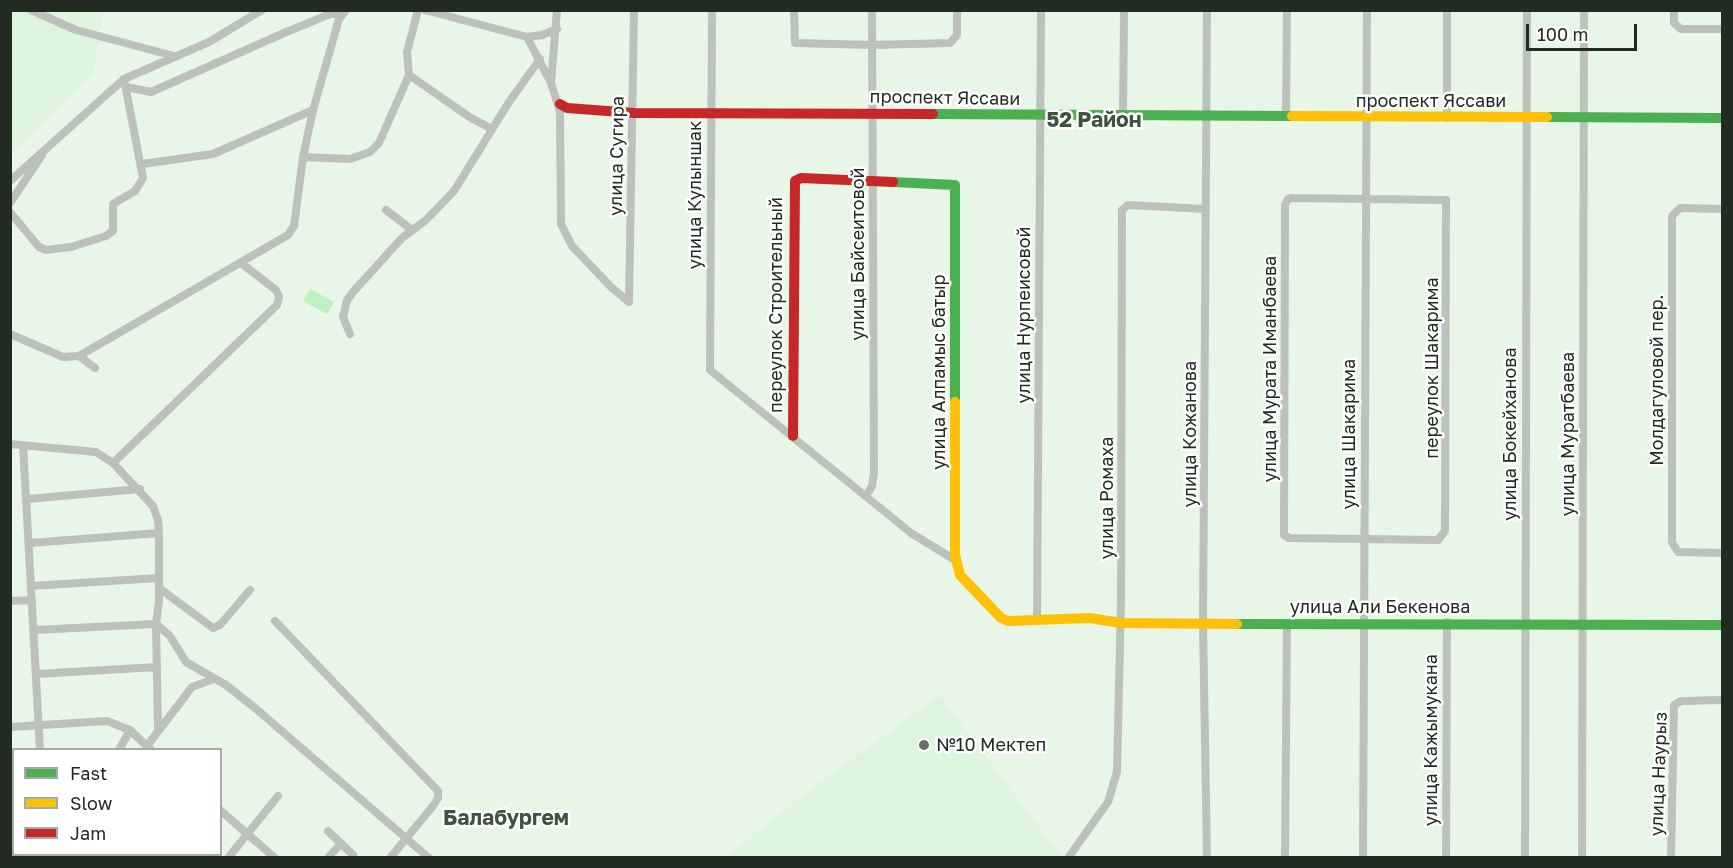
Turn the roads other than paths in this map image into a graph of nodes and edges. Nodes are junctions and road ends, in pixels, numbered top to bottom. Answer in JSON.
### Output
{"nodes":[{"id":1,"x":31,"y":10,"type":"edge"},
{"id":2,"x":262,"y":10,"type":"edge"},
{"id":3,"x":418,"y":10,"type":"edge"},
{"id":4,"x":425,"y":10,"type":"edge"},
{"id":5,"x":557,"y":10,"type":"edge"},
{"id":6,"x":634,"y":10,"type":"edge"},
{"id":7,"x":712,"y":10,"type":"edge"},
{"id":8,"x":794,"y":10,"type":"edge"},
{"id":9,"x":873,"y":10,"type":"edge"},
{"id":10,"x":957,"y":10,"type":"edge"},
{"id":11,"x":1041,"y":10,"type":"edge"},
{"id":12,"x":1124,"y":10,"type":"edge"},
{"id":13,"x":1207,"y":10,"type":"edge"},
{"id":14,"x":1287,"y":10,"type":"edge"},
{"id":15,"x":1366,"y":10,"type":"edge"},
{"id":16,"x":1447,"y":10,"type":"edge"},
{"id":17,"x":1527,"y":10,"type":"edge"},
{"id":18,"x":1584,"y":10,"type":"edge"},
{"id":19,"x":1674,"y":10,"type":"edge"},
{"id":20,"x":344,"y":12,"type":"edge"},
{"id":21,"x":557,"y":29,"type":"junction"},
{"id":22,"x":1722,"y":29,"type":"edge"},
{"id":23,"x":527,"y":37,"type":"junction"},
{"id":24,"x":872,"y":45,"type":"junction"},
{"id":25,"x":174,"y":56,"type":"junction"},
{"id":26,"x":540,"y":59,"type":"junction"},
{"id":27,"x":410,"y":75,"type":"junction"},
{"id":28,"x":551,"y":82,"type":"junction"},
{"id":29,"x":125,"y":83,"type":"junction"},
{"id":30,"x":560,"y":104,"type":"junction"},
{"id":31,"x":314,"y":110,"type":"junction"},
{"id":32,"x":634,"y":113,"type":"junction"},
{"id":33,"x":711,"y":114,"type":"junction"},
{"id":34,"x":873,"y":114,"type":"junction"},
{"id":35,"x":1040,"y":115,"type":"junction"},
{"id":36,"x":1123,"y":116,"type":"junction"},
{"id":37,"x":1207,"y":117,"type":"junction"},
{"id":38,"x":1287,"y":117,"type":"junction"},
{"id":39,"x":1368,"y":117,"type":"junction"},
{"id":40,"x":1584,"y":117,"type":"junction"},
{"id":41,"x":1447,"y":118,"type":"junction"},
{"id":42,"x":1527,"y":118,"type":"junction"},
{"id":43,"x":1722,"y":118,"type":"edge"},
{"id":44,"x":492,"y":129,"type":"junction"},
{"id":45,"x":46,"y":148,"type":"junction"},
{"id":46,"x":303,"y":157,"type":"junction"},
{"id":47,"x":142,"y":164,"type":"junction"},
{"id":48,"x":10,"y":181,"type":"edge"},
{"id":49,"x":872,"y":182,"type":"junction"},
{"id":50,"x":1364,"y":200,"type":"junction"},
{"id":51,"x":10,"y":203,"type":"edge"},
{"id":52,"x":1206,"y":209,"type":"junction"},
{"id":53,"x":1722,"y":209,"type":"edge"},
{"id":54,"x":386,"y":210,"type":"dead end"},
{"id":55,"x":10,"y":212,"type":"edge"},
{"id":56,"x":412,"y":230,"type":"junction"},
{"id":57,"x":241,"y":263,"type":"junction"},
{"id":58,"x":10,"y":334,"type":"edge"},
{"id":59,"x":350,"y":334,"type":"dead end"},
{"id":60,"x":80,"y":356,"type":"junction"},
{"id":61,"x":94,"y":368,"type":"dead end"},
{"id":62,"x":793,"y":436,"type":"junction"},
{"id":63,"x":10,"y":444,"type":"edge"},
{"id":64,"x":23,"y":445,"type":"junction"},
{"id":65,"x":113,"y":463,"type":"junction"},
{"id":66,"x":140,"y":489,"type":"junction"},
{"id":67,"x":866,"y":496,"type":"junction"},
{"id":68,"x":27,"y":499,"type":"junction"},
{"id":69,"x":159,"y":533,"type":"junction"},
{"id":70,"x":1364,"y":539,"type":"junction"},
{"id":71,"x":30,"y":543,"type":"junction"},
{"id":72,"x":1722,"y":553,"type":"edge"},
{"id":73,"x":955,"y":560,"type":"junction"},
{"id":74,"x":158,"y":578,"type":"junction"},
{"id":75,"x":31,"y":586,"type":"junction"},
{"id":76,"x":159,"y":588,"type":"junction"},
{"id":77,"x":250,"y":590,"type":"dead end"},
{"id":78,"x":32,"y":600,"type":"junction"},
{"id":79,"x":10,"y":601,"type":"edge"},
{"id":80,"x":1037,"y":619,"type":"junction"},
{"id":81,"x":275,"y":621,"type":"dead end"},
{"id":82,"x":1447,"y":622,"type":"junction"},
{"id":83,"x":1121,"y":623,"type":"junction"},
{"id":84,"x":1525,"y":623,"type":"junction"},
{"id":85,"x":156,"y":624,"type":"junction"},
{"id":86,"x":1203,"y":624,"type":"junction"},
{"id":87,"x":1287,"y":624,"type":"junction"},
{"id":88,"x":1365,"y":624,"type":"junction"},
{"id":89,"x":1582,"y":624,"type":"junction"},
{"id":90,"x":1722,"y":625,"type":"edge"},
{"id":91,"x":34,"y":630,"type":"junction"},
{"id":92,"x":190,"y":664,"type":"junction"},
{"id":93,"x":157,"y":667,"type":"junction"},
{"id":94,"x":36,"y":674,"type":"junction"},
{"id":95,"x":214,"y":679,"type":"junction"},
{"id":96,"x":192,"y":687,"type":"junction"},
{"id":97,"x":1722,"y":700,"type":"edge"},
{"id":98,"x":39,"y":725,"type":"junction"},
{"id":99,"x":10,"y":727,"type":"edge"},
{"id":100,"x":158,"y":728,"type":"junction"},
{"id":101,"x":130,"y":730,"type":"junction"},
{"id":102,"x":40,"y":748,"type":"edge"},
{"id":103,"x":120,"y":748,"type":"edge"},
{"id":104,"x":149,"y":748,"type":"edge"},
{"id":105,"x":278,"y":796,"type":"dead end"},
{"id":106,"x":222,"y":812,"type":"edge"},
{"id":107,"x":328,"y":831,"type":"dead end"},
{"id":108,"x":247,"y":834,"type":"junction"},
{"id":109,"x":405,"y":839,"type":"junction"},
{"id":110,"x":340,"y":843,"type":"junction"},
{"id":111,"x":353,"y":855,"type":"dead end"},
{"id":112,"x":228,"y":858,"type":"edge"},
{"id":113,"x":275,"y":858,"type":"edge"},
{"id":114,"x":328,"y":858,"type":"edge"},
{"id":115,"x":390,"y":858,"type":"edge"},
{"id":116,"x":429,"y":858,"type":"edge"},
{"id":117,"x":1068,"y":858,"type":"edge"},
{"id":118,"x":1207,"y":858,"type":"edge"},
{"id":119,"x":1285,"y":858,"type":"edge"},
{"id":120,"x":1363,"y":858,"type":"edge"},
{"id":121,"x":1446,"y":858,"type":"edge"},
{"id":122,"x":1525,"y":858,"type":"edge"},
{"id":123,"x":1582,"y":858,"type":"edge"},
{"id":124,"x":1671,"y":858,"type":"edge"}],
"edges":[{"from":1,"to":25,"type":"street"},
{"from":2,"to":25,"type":"street"},
{"from":3,"to":27,"type":"street"},
{"from":4,"to":23,"type":"street"},
{"from":5,"to":21,"type":"street"},
{"from":6,"to":32,"type":"street","name":"улица Сугира"},
{"from":7,"to":33,"type":"street","name":"улица Кулыншак"},
{"from":8,"to":24,"type":"street"},
{"from":9,"to":24,"type":"street","name":"улица Байсеитовой"},
{"from":10,"to":24,"type":"street"},
{"from":11,"to":35,"type":"street","name":"улица Нурпеисовой"},
{"from":12,"to":36,"type":"street"},
{"from":13,"to":37,"type":"street","name":"улица Кожанова"},
{"from":14,"to":38,"type":"street"},
{"from":15,"to":39,"type":"street","name":"улица Шакарима"},
{"from":16,"to":41,"type":"street"},
{"from":17,"to":42,"type":"street","name":"улица Бокейханова"},
{"from":18,"to":40,"type":"street","name":"улица Муратбаева"},
{"from":19,"to":22,"type":"street"},
{"from":20,"to":29,"type":"street"},
{"from":20,"to":31,"type":"street"},
{"from":21,"to":23,"type":"street"},
{"from":21,"to":28,"type":"street"},
{"from":23,"to":26,"type":"street"},
{"from":24,"to":34,"type":"street","name":"улица Байсеитовой"},
{"from":25,"to":29,"type":"street"},
{"from":26,"to":28,"type":"street"},
{"from":26,"to":44,"type":"street"},
{"from":27,"to":44,"type":"street"},
{"from":27,"to":46,"type":"street"},
{"from":28,"to":30,"type":"street"},
{"from":29,"to":45,"type":"street"},
{"from":29,"to":47,"type":"street"},
{"from":30,"to":32,"type":"street","name":"проспект Яссави"},
{"from":30,"to":32,"type":"street","name":"улица Сугира"},
{"from":31,"to":46,"type":"street"},
{"from":31,"to":47,"type":"street"},
{"from":32,"to":33,"type":"street","name":"проспект Яссави"},
{"from":33,"to":34,"type":"street","name":"проспект Яссави"},
{"from":33,"to":62,"type":"street","name":"улица Кулыншак"},
{"from":34,"to":35,"type":"street","name":"проспект Яссави"},
{"from":34,"to":49,"type":"street","name":"улица Байсеитовой"},
{"from":35,"to":36,"type":"street","name":"проспект Яссави"},
{"from":35,"to":80,"type":"street","name":"улица Нурпеисовой"},
{"from":36,"to":37,"type":"street","name":"проспект Яссави"},
{"from":37,"to":38,"type":"street","name":"проспект Яссави"},
{"from":37,"to":52,"type":"street","name":"улица Кожанова"},
{"from":38,"to":39,"type":"street","name":"проспект Яссави"},
{"from":39,"to":41,"type":"street","name":"проспект Яссави"},
{"from":39,"to":50,"type":"street","name":"улица Шакарима"},
{"from":40,"to":42,"type":"street","name":"проспект Яссави"},
{"from":40,"to":43,"type":"street","name":"проспект Яссави"},
{"from":40,"to":89,"type":"street","name":"улица Муратбаева"},
{"from":41,"to":42,"type":"street","name":"проспект Яссави"},
{"from":42,"to":84,"type":"street","name":"улица Бокейханова"},
{"from":44,"to":56,"type":"street"},
{"from":45,"to":48,"type":"street"},
{"from":45,"to":51,"type":"street"},
{"from":46,"to":57,"type":"street"},
{"from":47,"to":55,"type":"street"},
{"from":49,"to":62,"type":"street","name":"переулок Строительный"},
{"from":49,"to":67,"type":"street","name":"улица Байсеитовой"},
{"from":49,"to":73,"type":"street","name":"улица Алпамыс батыр"},
{"from":50,"to":70,"type":"street","name":"улица Шакарима"},
{"from":50,"to":70,"type":"street","name":"улица Мурата Иманбаева"},
{"from":50,"to":70,"type":"street","name":"переулок Шакарима"},
{"from":52,"to":83,"type":"street","name":"улица Ромаха"},
{"from":52,"to":86,"type":"street","name":"улица Кожанова"},
{"from":53,"to":72,"type":"street","name":"Молдагуловой пер."},
{"from":54,"to":56,"type":"street"},
{"from":56,"to":59,"type":"street"},
{"from":57,"to":60,"type":"street"},
{"from":57,"to":65,"type":"street"},
{"from":58,"to":60,"type":"street"},
{"from":60,"to":61,"type":"street"},
{"from":62,"to":67,"type":"street"},
{"from":63,"to":64,"type":"street"},
{"from":64,"to":65,"type":"street"},
{"from":64,"to":68,"type":"street"},
{"from":65,"to":66,"type":"street"},
{"from":66,"to":68,"type":"street"},
{"from":66,"to":69,"type":"street"},
{"from":67,"to":73,"type":"street"},
{"from":68,"to":71,"type":"street"},
{"from":69,"to":71,"type":"street"},
{"from":69,"to":74,"type":"street"},
{"from":70,"to":88,"type":"street","name":"улица Шакарима"},
{"from":71,"to":75,"type":"street"},
{"from":73,"to":80,"type":"street","name":"улица Али Бекенова"},
{"from":74,"to":75,"type":"street"},
{"from":74,"to":76,"type":"street"},
{"from":75,"to":78,"type":"street"},
{"from":76,"to":77,"type":"street"},
{"from":76,"to":85,"type":"street"},
{"from":78,"to":79,"type":"street"},
{"from":78,"to":91,"type":"street"},
{"from":80,"to":83,"type":"street","name":"улица Али Бекенова"},
{"from":81,"to":109,"type":"street"},
{"from":82,"to":84,"type":"street","name":"улица Али Бекенова"},
{"from":82,"to":88,"type":"street","name":"улица Али Бекенова"},
{"from":82,"to":121,"type":"street","name":"улица Кажымукана"},
{"from":83,"to":86,"type":"street","name":"улица Али Бекенова"},
{"from":83,"to":117,"type":"street","name":"улица Ромаха"},
{"from":84,"to":89,"type":"street","name":"улица Али Бекенова"},
{"from":84,"to":122,"type":"street","name":"улица Бокейханова"},
{"from":85,"to":91,"type":"street"},
{"from":85,"to":92,"type":"street"},
{"from":85,"to":93,"type":"street"},
{"from":86,"to":87,"type":"street","name":"улица Али Бекенова"},
{"from":86,"to":118,"type":"street","name":"улица Кожанова"},
{"from":87,"to":88,"type":"street","name":"улица Али Бекенова"},
{"from":87,"to":119,"type":"street"},
{"from":88,"to":120,"type":"street","name":"улица Шакарима"},
{"from":89,"to":90,"type":"street","name":"улица Али Бекенова"},
{"from":89,"to":123,"type":"street","name":"улица Муратбаева"},
{"from":91,"to":94,"type":"street"},
{"from":92,"to":95,"type":"street"},
{"from":92,"to":96,"type":"street"},
{"from":93,"to":94,"type":"street"},
{"from":93,"to":100,"type":"street"},
{"from":94,"to":98,"type":"street"},
{"from":95,"to":96,"type":"street"},
{"from":95,"to":109,"type":"street"},
{"from":96,"to":100,"type":"street"},
{"from":97,"to":124,"type":"street","name":"улица Наурыз"},
{"from":98,"to":99,"type":"street"},
{"from":98,"to":101,"type":"street"},
{"from":98,"to":102,"type":"street"},
{"from":100,"to":104,"type":"street"},
{"from":101,"to":103,"type":"street"},
{"from":101,"to":104,"type":"street"},
{"from":105,"to":108,"type":"street"},
{"from":106,"to":108,"type":"street"},
{"from":107,"to":110,"type":"street"},
{"from":108,"to":112,"type":"street"},
{"from":108,"to":113,"type":"street"},
{"from":109,"to":115,"type":"street"},
{"from":109,"to":116,"type":"street"},
{"from":110,"to":111,"type":"street"},
{"from":110,"to":114,"type":"street"}]}
